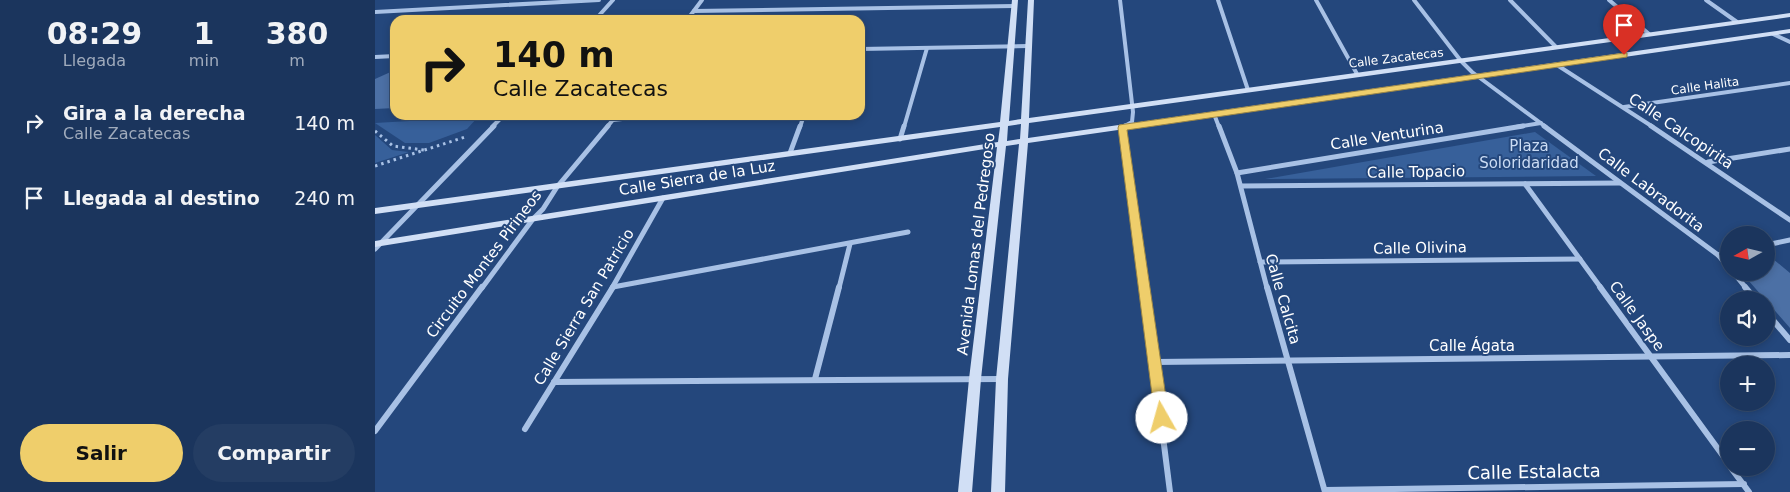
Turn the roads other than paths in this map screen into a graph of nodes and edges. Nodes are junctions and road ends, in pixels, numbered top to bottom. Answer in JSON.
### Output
{"nodes":[{"id":1,"x":599,"y":0,"type":"edge"},
{"id":2,"x":613,"y":0,"type":"edge"},
{"id":3,"x":702,"y":0,"type":"edge"},
{"id":4,"x":1031,"y":0,"type":"edge"},
{"id":5,"x":1120,"y":0,"type":"edge"},
{"id":6,"x":1219,"y":0,"type":"edge"},
{"id":7,"x":1316,"y":0,"type":"edge"},
{"id":8,"x":1414,"y":0,"type":"edge"},
{"id":9,"x":1510,"y":0,"type":"edge"},
{"id":10,"x":1609,"y":0,"type":"edge"},
{"id":11,"x":1706,"y":0,"type":"edge"},
{"id":12,"x":1014,"y":3,"type":"edge"},
{"id":13,"x":693,"y":11,"type":"junction"},
{"id":14,"x":375,"y":12,"type":"edge"},
{"id":15,"x":600,"y":15,"type":"edge"},
{"id":16,"x":690,"y":15,"type":"edge"},
{"id":17,"x":1790,"y":15,"type":"edge"},
{"id":18,"x":1737,"y":22,"type":"junction"},
{"id":19,"x":1790,"y":31,"type":"edge"},
{"id":20,"x":1649,"y":34,"type":"junction"},
{"id":21,"x":1773,"y":34,"type":"junction"},
{"id":22,"x":1790,"y":42,"type":"edge"},
{"id":23,"x":1010,"y":46,"type":"junction"},
{"id":24,"x":1028,"y":46,"type":"junction"},
{"id":25,"x":1556,"y":47,"type":"junction"},
{"id":26,"x":865,"y":48,"type":"edge"},
{"id":27,"x":927,"y":48,"type":"junction"},
{"id":28,"x":390,"y":56,"type":"edge"},
{"id":29,"x":375,"y":57,"type":"edge"},
{"id":30,"x":1464,"y":64,"type":"junction"},
{"id":31,"x":1557,"y":65,"type":"junction"},
{"id":32,"x":1357,"y":74,"type":"junction"},
{"id":33,"x":1475,"y":74,"type":"junction"},
{"id":34,"x":1790,"y":83,"type":"edge"},
{"id":35,"x":1248,"y":90,"type":"junction"},
{"id":36,"x":1133,"y":108,"type":"junction"},
{"id":37,"x":1624,"y":108,"type":"junction"},
{"id":38,"x":1214,"y":114,"type":"junction"},
{"id":39,"x":499,"y":120,"type":"edge"},
{"id":40,"x":613,"y":120,"type":"edge"},
{"id":41,"x":802,"y":120,"type":"edge"},
{"id":42,"x":1541,"y":123,"type":"junction"},
{"id":43,"x":1023,"y":124,"type":"junction"},
{"id":44,"x":1004,"y":126,"type":"junction"},
{"id":45,"x":1122,"y":128,"type":"junction"},
{"id":46,"x":900,"y":139,"type":"junction"},
{"id":47,"x":1023,"y":141,"type":"junction"},
{"id":48,"x":1002,"y":144,"type":"junction"},
{"id":49,"x":1790,"y":148,"type":"edge"},
{"id":50,"x":790,"y":153,"type":"junction"},
{"id":51,"x":1707,"y":162,"type":"junction"},
{"id":52,"x":1237,"y":173,"type":"junction"},
{"id":53,"x":1621,"y":183,"type":"junction"},
{"id":54,"x":1525,"y":184,"type":"junction"},
{"id":55,"x":1241,"y":186,"type":"junction"},
{"id":56,"x":556,"y":190,"type":"junction"},
{"id":57,"x":663,"y":198,"type":"junction"},
{"id":58,"x":413,"y":209,"type":"junction"},
{"id":59,"x":375,"y":211,"type":"edge"},
{"id":60,"x":533,"y":219,"type":"junction"},
{"id":61,"x":1790,"y":220,"type":"edge"},
{"id":62,"x":908,"y":232,"type":"dead end"},
{"id":63,"x":1790,"y":240,"type":"edge"},
{"id":64,"x":1775,"y":243,"type":"edge"},
{"id":65,"x":850,"y":244,"type":"junction"},
{"id":66,"x":377,"y":245,"type":"edge"},
{"id":67,"x":1718,"y":255,"type":"joint"},
{"id":68,"x":1720,"y":257,"type":"edge"},
{"id":69,"x":1580,"y":259,"type":"junction"},
{"id":70,"x":1260,"y":262,"type":"junction"},
{"id":71,"x":1740,"y":281,"type":"edge"},
{"id":72,"x":613,"y":287,"type":"junction"},
{"id":73,"x":1749,"y":291,"type":"edge"},
{"id":74,"x":1775,"y":322,"type":"edge"},
{"id":75,"x":1790,"y":340,"type":"edge"},
{"id":76,"x":1790,"y":355,"type":"edge"},
{"id":77,"x":1651,"y":357,"type":"junction"},
{"id":78,"x":1287,"y":360,"type":"junction"},
{"id":79,"x":1155,"y":362,"type":"junction"},
{"id":80,"x":975,"y":378,"type":"junction"},
{"id":81,"x":815,"y":379,"type":"junction"},
{"id":82,"x":1002,"y":379,"type":"junction"},
{"id":83,"x":554,"y":382,"type":"junction"},
{"id":84,"x":525,"y":429,"type":"dead end"},
{"id":85,"x":375,"y":431,"type":"edge"},
{"id":86,"x":1720,"y":452,"type":"edge"},
{"id":87,"x":1737,"y":476,"type":"edge"},
{"id":88,"x":1743,"y":484,"type":"junction"},
{"id":89,"x":1325,"y":491,"type":"edge"},
{"id":90,"x":965,"y":492,"type":"edge"},
{"id":91,"x":998,"y":492,"type":"edge"},
{"id":92,"x":1170,"y":492,"type":"edge"},
{"id":93,"x":1749,"y":492,"type":"edge"}],
"edges":[{"from":1,"to":14,"type":"street"},
{"from":2,"to":15,"type":"street"},
{"from":3,"to":13,"type":"street"},
{"from":4,"to":24,"type":"street"},
{"from":5,"to":36,"type":"street"},
{"from":6,"to":35,"type":"street"},
{"from":7,"to":32,"type":"street"},
{"from":8,"to":30,"type":"street","name":"Calle Labradorita"},
{"from":9,"to":25,"type":"street"},
{"from":10,"to":20,"type":"street"},
{"from":11,"to":18,"type":"street"},
{"from":12,"to":13,"type":"street"},
{"from":12,"to":23,"type":"street","name":"Avenida Lomas del Pedregoso"},
{"from":13,"to":16,"type":"street"},
{"from":17,"to":18,"type":"street","name":"Calle Zacatecas"},
{"from":18,"to":20,"type":"street","name":"Calle Zacatecas"},
{"from":19,"to":21,"type":"street","name":"Calle Zacatecas"},
{"from":20,"to":25,"type":"street","name":"Calle Zacatecas"},
{"from":21,"to":22,"type":"street"},
{"from":21,"to":31,"type":"street","name":"Calle Zacatecas"},
{"from":23,"to":24,"type":"street"},
{"from":23,"to":27,"type":"street"},
{"from":23,"to":44,"type":"street","name":"Avenida Lomas del Pedregoso"},
{"from":24,"to":43,"type":"street"},
{"from":25,"to":30,"type":"street","name":"Calle Zacatecas"},
{"from":26,"to":27,"type":"street"},
{"from":27,"to":46,"type":"street"},
{"from":28,"to":29,"type":"street"},
{"from":30,"to":32,"type":"street","name":"Calle Zacatecas"},
{"from":30,"to":33,"type":"street","name":"Calle Labradorita"},
{"from":31,"to":33,"type":"street","name":"Calle Zacatecas"},
{"from":31,"to":37,"type":"street","name":"Calle Calcopirita"},
{"from":32,"to":35,"type":"street","name":"Calle Zacatecas"},
{"from":33,"to":38,"type":"street","name":"Calle Zacatecas"},
{"from":33,"to":42,"type":"street","name":"Calle Labradorita"},
{"from":34,"to":37,"type":"street","name":"Calle Halita"},
{"from":35,"to":36,"type":"street","name":"Calle Zacatecas"},
{"from":36,"to":43,"type":"street","name":"Calle Zacatecas"},
{"from":36,"to":45,"type":"street"},
{"from":37,"to":51,"type":"street","name":"Calle Calcopirita"},
{"from":38,"to":45,"type":"street","name":"Calle Zacatecas"},
{"from":38,"to":52,"type":"street","name":"Calle Calcita"},
{"from":39,"to":58,"type":"street"},
{"from":40,"to":56,"type":"street","name":"Circuito Montes Pirineos"},
{"from":41,"to":50,"type":"street"},
{"from":42,"to":52,"type":"street","name":"Calle Venturina"},
{"from":42,"to":53,"type":"street","name":"Calle Labradorita"},
{"from":43,"to":44,"type":"street","name":"Calle Zacatecas"},
{"from":43,"to":47,"type":"street"},
{"from":44,"to":46,"type":"street","name":"Calle Sierra de la Luz"},
{"from":44,"to":48,"type":"street","name":"Avenida Lomas del Pedregoso"},
{"from":45,"to":47,"type":"street","name":"Calle Zacatecas"},
{"from":45,"to":79,"type":"street"},
{"from":46,"to":50,"type":"street","name":"Calle Sierra de la Luz"},
{"from":47,"to":48,"type":"street","name":"Calle Sierra de la Luz"},
{"from":47,"to":82,"type":"street"},
{"from":48,"to":57,"type":"street","name":"Calle Sierra de la Luz"},
{"from":48,"to":80,"type":"street","name":"Avenida Lomas del Pedregoso"},
{"from":49,"to":51,"type":"street"},
{"from":50,"to":56,"type":"street","name":"Calle Sierra de la Luz"},
{"from":51,"to":61,"type":"street","name":"Calle Calcopirita"},
{"from":52,"to":55,"type":"street","name":"Calle Calcita"},
{"from":53,"to":54,"type":"street","name":"Calle Topacio"},
{"from":53,"to":67,"type":"street","name":"Calle Labradorita"},
{"from":54,"to":55,"type":"street","name":"Calle Topacio"},
{"from":54,"to":69,"type":"street","name":"Calle Jaspe"},
{"from":55,"to":70,"type":"street","name":"Calle Calcita"},
{"from":56,"to":58,"type":"street","name":"Calle Sierra de la Luz"},
{"from":56,"to":60,"type":"street","name":"Circuito Montes Pirineos"},
{"from":57,"to":60,"type":"street","name":"Calle Sierra de la Luz"},
{"from":57,"to":72,"type":"street","name":"Calle Sierra San Patricio"},
{"from":58,"to":59,"type":"street","name":"Calle Sierra de la Luz"},
{"from":58,"to":66,"type":"street"},
{"from":60,"to":66,"type":"street","name":"Calle Sierra de la Luz"},
{"from":60,"to":85,"type":"street","name":"Circuito Montes Pirineos"},
{"from":62,"to":65,"type":"street"},
{"from":63,"to":64,"type":"street"},
{"from":65,"to":72,"type":"street"},
{"from":65,"to":81,"type":"street"},
{"from":67,"to":68,"type":"street","name":"Calle Labradorita"},
{"from":69,"to":70,"type":"street","name":"Calle Olivina"},
{"from":69,"to":77,"type":"street","name":"Calle Jaspe"},
{"from":70,"to":78,"type":"street","name":"Calle Calcita"},
{"from":71,"to":73,"type":"street"},
{"from":72,"to":83,"type":"street","name":"Calle Sierra San Patricio"},
{"from":74,"to":75,"type":"street"},
{"from":76,"to":77,"type":"street","name":"Calle Ágata"},
{"from":77,"to":78,"type":"street","name":"Calle Ágata"},
{"from":77,"to":86,"type":"street","name":"Calle Jaspe"},
{"from":78,"to":79,"type":"street","name":"Calle Ágata"},
{"from":78,"to":89,"type":"street","name":"Calle Calcita"},
{"from":79,"to":92,"type":"street"},
{"from":80,"to":81,"type":"street"},
{"from":80,"to":82,"type":"street"},
{"from":80,"to":90,"type":"street","name":"Avenida Lomas del Pedregoso"},
{"from":81,"to":83,"type":"street"},
{"from":82,"to":91,"type":"street"},
{"from":83,"to":84,"type":"street","name":"Calle Sierra San Patricio"},
{"from":87,"to":88,"type":"street"},
{"from":88,"to":89,"type":"street","name":"Calle Estalacta"},
{"from":88,"to":93,"type":"street"}]}
